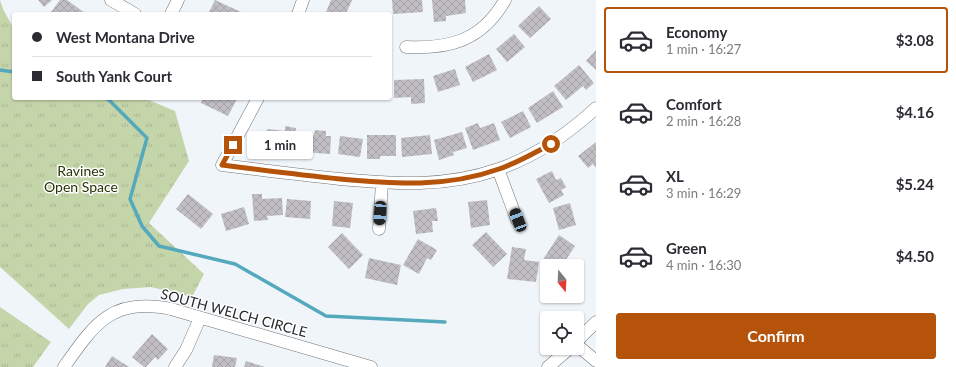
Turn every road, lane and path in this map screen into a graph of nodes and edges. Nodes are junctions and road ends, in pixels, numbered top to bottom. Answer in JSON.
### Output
{"nodes":[{"id":1,"x":111,"y":0,"type":"edge"},
{"id":2,"x":178,"y":0,"type":"edge"},
{"id":3,"x":303,"y":0,"type":"edge"},
{"id":4,"x":505,"y":0,"type":"edge"},
{"id":5,"x":132,"y":12,"type":"edge"},
{"id":6,"x":172,"y":12,"type":"edge"},
{"id":7,"x":299,"y":12,"type":"edge"},
{"id":8,"x":406,"y":46,"type":"dead end"},
{"id":9,"x":257,"y":100,"type":"edge"},
{"id":10,"x":596,"y":108,"type":"edge"},
{"id":11,"x":498,"y":169,"type":"junction"},
{"id":12,"x":382,"y":183,"type":"junction"},
{"id":13,"x":518,"y":220,"type":"dead end"},
{"id":14,"x":379,"y":228,"type":"dead end"},
{"id":15,"x":200,"y":318,"type":"junction"},
{"id":16,"x":596,"y":322,"type":"edge"},
{"id":17,"x":584,"y":334,"type":"edge"},
{"id":18,"x":584,"y":351,"type":"edge"},
{"id":19,"x":562,"y":355,"type":"edge"},
{"id":20,"x":596,"y":361,"type":"edge"},
{"id":21,"x":64,"y":367,"type":"edge"},
{"id":22,"x":175,"y":367,"type":"edge"},
{"id":23,"x":371,"y":367,"type":"edge"},
{"id":24,"x":548,"y":367,"type":"edge"}],
"edges":[{"from":1,"to":5,"type":"street"},
{"from":2,"to":6,"type":"street"},
{"from":3,"to":7,"type":"street"},
{"from":4,"to":8,"type":"street"},
{"from":9,"to":12,"type":"street"},
{"from":10,"to":11,"type":"street"},
{"from":11,"to":12,"type":"street"},
{"from":11,"to":13,"type":"street"},
{"from":12,"to":14,"type":"street"},
{"from":15,"to":21,"type":"street","name":"SOUTH WELCH CIRCLE"},
{"from":15,"to":22,"type":"street"},
{"from":15,"to":23,"type":"street","name":"SOUTH WELCH CIRCLE"},
{"from":16,"to":17,"type":"street"},
{"from":18,"to":20,"type":"street"},
{"from":19,"to":24,"type":"street"}]}
